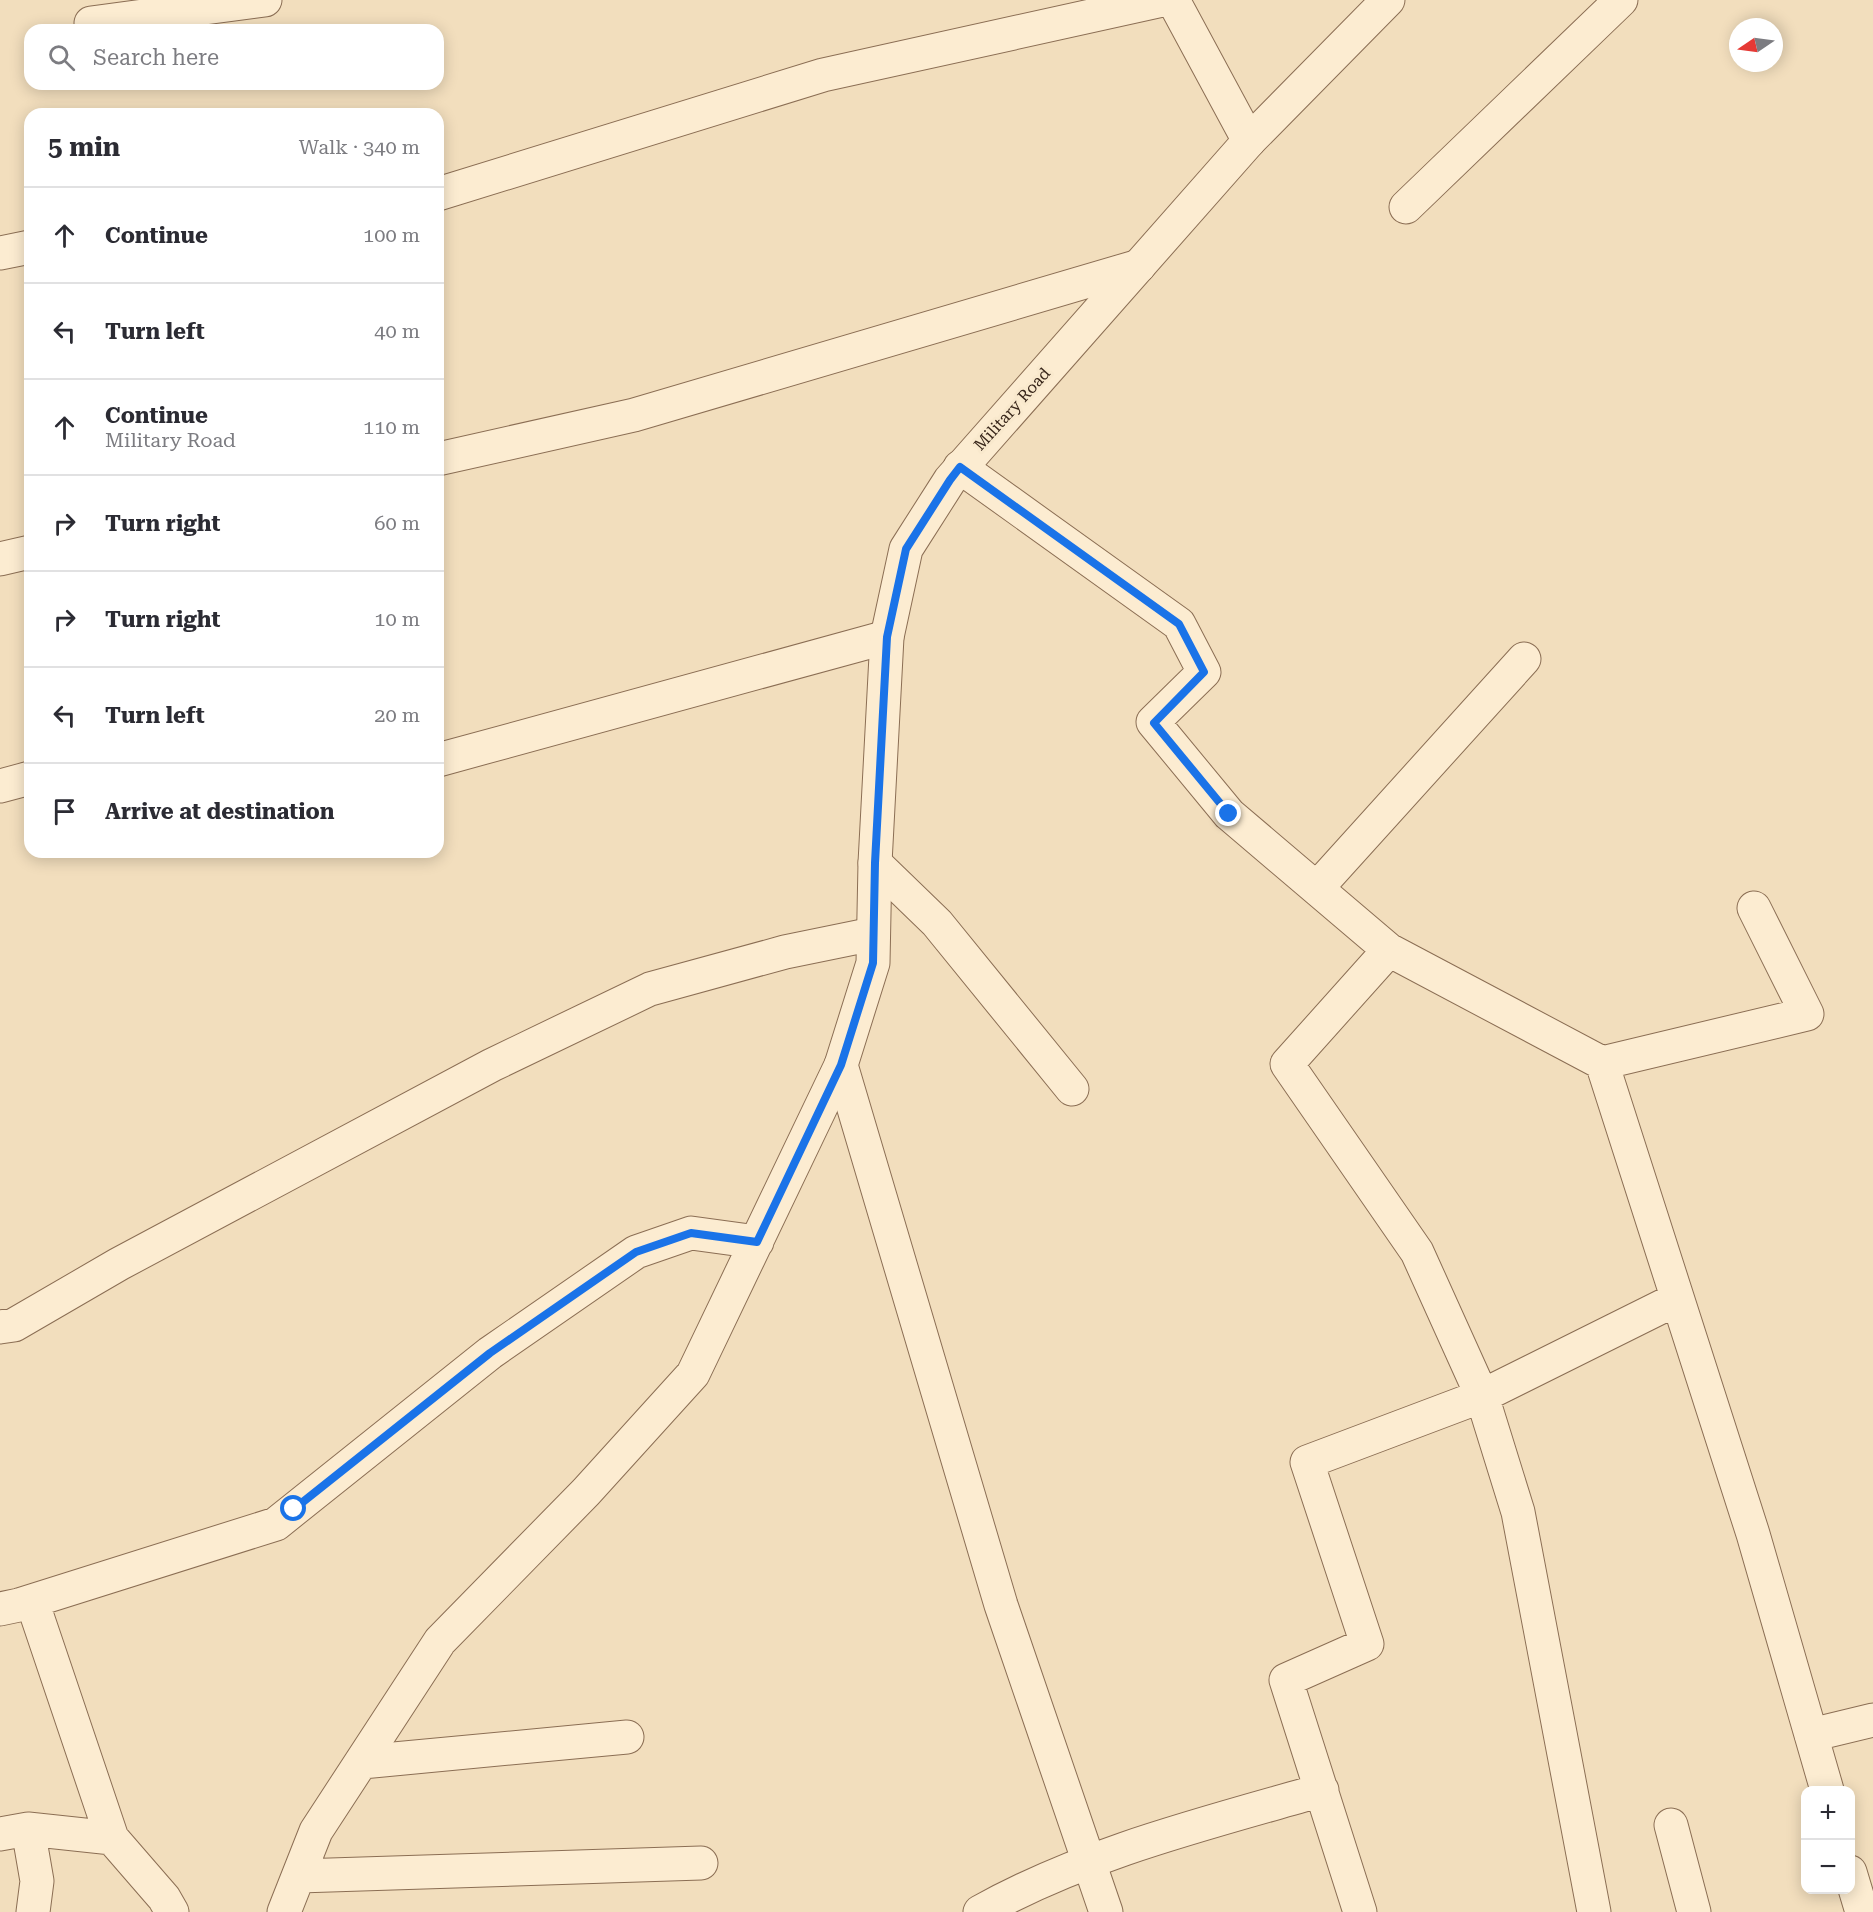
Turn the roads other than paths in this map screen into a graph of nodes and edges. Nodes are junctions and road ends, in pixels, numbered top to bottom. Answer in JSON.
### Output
{"nodes":[{"id":1,"x":265,"y":0,"type":"edge"},
{"id":2,"x":1163,"y":0,"type":"edge"},
{"id":3,"x":1173,"y":0,"type":"edge"},
{"id":4,"x":1388,"y":0,"type":"edge"},
{"id":5,"x":1621,"y":0,"type":"edge"},
{"id":6,"x":91,"y":23,"type":"dead end"},
{"id":7,"x":1249,"y":141,"type":"junction"},
{"id":8,"x":444,"y":192,"type":"edge"},
{"id":9,"x":1406,"y":207,"type":"dead end"},
{"id":10,"x":24,"y":248,"type":"edge"},
{"id":11,"x":0,"y":253,"type":"edge"},
{"id":12,"x":1139,"y":266,"type":"junction"},
{"id":13,"x":444,"y":458,"type":"edge"},
{"id":14,"x":960,"y":467,"type":"junction"},
{"id":15,"x":24,"y":553,"type":"edge"},
{"id":16,"x":0,"y":559,"type":"edge"},
{"id":17,"x":887,"y":637,"type":"junction"},
{"id":18,"x":1524,"y":659,"type":"dead end"},
{"id":19,"x":444,"y":758,"type":"edge"},
{"id":20,"x":24,"y":780,"type":"edge"},
{"id":21,"x":0,"y":786,"type":"edge"},
{"id":22,"x":875,"y":863,"type":"junction"},
{"id":23,"x":1317,"y":888,"type":"junction"},
{"id":24,"x":1754,"y":908,"type":"dead end"},
{"id":25,"x":873,"y":934,"type":"junction"},
{"id":26,"x":1389,"y":950,"type":"junction"},
{"id":27,"x":1602,"y":1063,"type":"junction"},
{"id":28,"x":841,"y":1065,"type":"junction"},
{"id":29,"x":1072,"y":1089,"type":"dead end"},
{"id":30,"x":757,"y":1242,"type":"junction"},
{"id":31,"x":1677,"y":1299,"type":"junction"},
{"id":32,"x":0,"y":1328,"type":"edge"},
{"id":33,"x":1482,"y":1396,"type":"junction"},
{"id":34,"x":32,"y":1600,"type":"junction"},
{"id":35,"x":0,"y":1609,"type":"edge"},
{"id":36,"x":1873,"y":1720,"type":"edge"},
{"id":37,"x":1811,"y":1735,"type":"junction"},
{"id":38,"x":627,"y":1737,"type":"dead end"},
{"id":39,"x":362,"y":1761,"type":"junction"},
{"id":40,"x":1826,"y":1786,"type":"edge"},
{"id":41,"x":1322,"y":1790,"type":"junction"},
{"id":42,"x":1671,"y":1825,"type":"dead end"},
{"id":43,"x":14,"y":1832,"type":"edge"},
{"id":44,"x":111,"y":1838,"type":"junction"},
{"id":45,"x":1089,"y":1862,"type":"junction"},
{"id":46,"x":701,"y":1863,"type":"dead end"},
{"id":47,"x":299,"y":1876,"type":"junction"},
{"id":48,"x":1855,"y":1887,"type":"edge"},
{"id":49,"x":33,"y":1912,"type":"edge"},
{"id":50,"x":172,"y":1912,"type":"edge"},
{"id":51,"x":284,"y":1912,"type":"edge"},
{"id":52,"x":980,"y":1912,"type":"edge"},
{"id":53,"x":1106,"y":1912,"type":"edge"},
{"id":54,"x":1360,"y":1912,"type":"edge"},
{"id":55,"x":1594,"y":1912,"type":"edge"},
{"id":56,"x":1694,"y":1912,"type":"edge"},
{"id":57,"x":1862,"y":1912,"type":"edge"}],
"edges":[{"from":1,"to":6,"type":"street"},
{"from":2,"to":8,"type":"street"},
{"from":3,"to":7,"type":"street"},
{"from":4,"to":7,"type":"street","name":"Military Road"},
{"from":5,"to":9,"type":"street"},
{"from":7,"to":12,"type":"street","name":"Military Road"},
{"from":10,"to":11,"type":"street"},
{"from":12,"to":13,"type":"street"},
{"from":12,"to":14,"type":"street","name":"Military Road"},
{"from":14,"to":17,"type":"street","name":"Military Road"},
{"from":14,"to":23,"type":"street"},
{"from":15,"to":16,"type":"street"},
{"from":17,"to":19,"type":"street"},
{"from":17,"to":22,"type":"street","name":"Military Road"},
{"from":18,"to":23,"type":"street"},
{"from":20,"to":21,"type":"street"},
{"from":22,"to":25,"type":"street","name":"Military Road"},
{"from":22,"to":29,"type":"street"},
{"from":23,"to":26,"type":"street"},
{"from":24,"to":27,"type":"street"},
{"from":25,"to":28,"type":"street","name":"Military Road"},
{"from":25,"to":32,"type":"street"},
{"from":26,"to":27,"type":"street"},
{"from":26,"to":33,"type":"street"},
{"from":27,"to":31,"type":"street"},
{"from":28,"to":30,"type":"street","name":"Military Road"},
{"from":28,"to":45,"type":"street"},
{"from":30,"to":34,"type":"street"},
{"from":30,"to":39,"type":"street","name":"Military Road"},
{"from":31,"to":33,"type":"street"},
{"from":31,"to":37,"type":"street"},
{"from":33,"to":41,"type":"street"},
{"from":33,"to":55,"type":"street"},
{"from":34,"to":35,"type":"street"},
{"from":34,"to":44,"type":"street"},
{"from":36,"to":37,"type":"street"},
{"from":37,"to":40,"type":"street"},
{"from":38,"to":39,"type":"street"},
{"from":39,"to":47,"type":"street","name":"Military Road"},
{"from":41,"to":45,"type":"street"},
{"from":41,"to":54,"type":"street"},
{"from":42,"to":56,"type":"street"},
{"from":43,"to":44,"type":"street"},
{"from":43,"to":49,"type":"street"},
{"from":44,"to":50,"type":"street"},
{"from":45,"to":52,"type":"street"},
{"from":45,"to":53,"type":"street"},
{"from":46,"to":47,"type":"street"},
{"from":47,"to":51,"type":"street","name":"Military Road"},
{"from":48,"to":57,"type":"street"}]}
